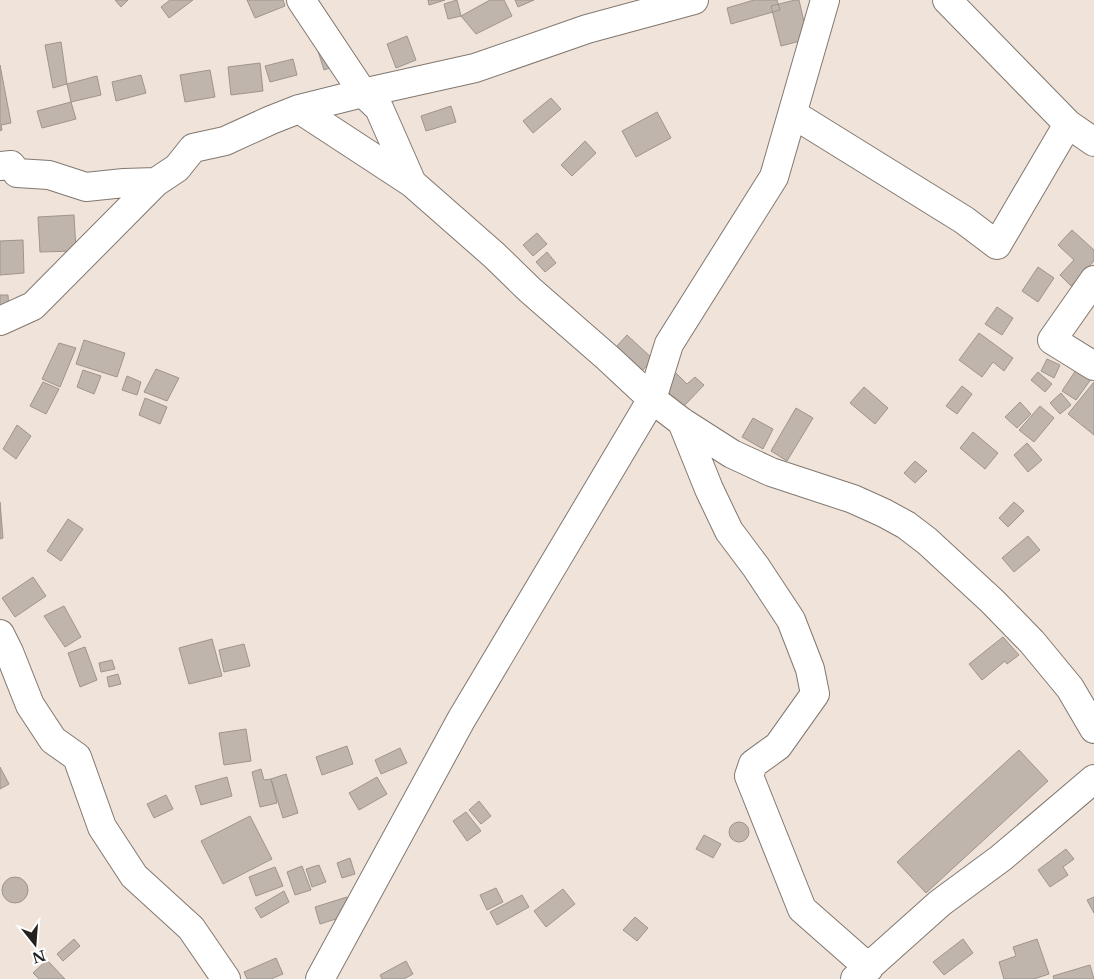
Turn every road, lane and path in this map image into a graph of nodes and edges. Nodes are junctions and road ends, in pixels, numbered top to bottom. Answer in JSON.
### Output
{"nodes":[{"id":1,"x":301,"y":0,"type":"edge"},
{"id":2,"x":694,"y":0,"type":"edge"},
{"id":3,"x":826,"y":0,"type":"edge"},
{"id":4,"x":947,"y":0,"type":"edge"},
{"id":5,"x":363,"y":92,"type":"junction"},
{"id":6,"x":299,"y":109,"type":"junction"},
{"id":7,"x":793,"y":114,"type":"junction"},
{"id":8,"x":1068,"y":124,"type":"junction"},
{"id":9,"x":1094,"y":142,"type":"edge"},
{"id":10,"x":0,"y":166,"type":"edge"},
{"id":11,"x":156,"y":182,"type":"junction"},
{"id":12,"x":412,"y":183,"type":"junction"},
{"id":13,"x":1094,"y":280,"type":"edge"},
{"id":14,"x":0,"y":321,"type":"edge"},
{"id":15,"x":1094,"y":366,"type":"edge"},
{"id":16,"x":652,"y":399,"type":"junction"},
{"id":17,"x":682,"y":422,"type":"junction"},
{"id":18,"x":0,"y":634,"type":"edge"},
{"id":19,"x":1094,"y":729,"type":"edge"},
{"id":20,"x":1094,"y":779,"type":"edge"},
{"id":21,"x":862,"y":974,"type":"edge"},
{"id":22,"x":226,"y":979,"type":"edge"},
{"id":23,"x":320,"y":979,"type":"edge"}],
"edges":[{"from":1,"to":5,"type":"street"},
{"from":2,"to":5,"type":"street"},
{"from":3,"to":7,"type":"street"},
{"from":4,"to":8,"type":"street"},
{"from":5,"to":6,"type":"street"},
{"from":5,"to":12,"type":"street"},
{"from":6,"to":11,"type":"street"},
{"from":6,"to":12,"type":"street"},
{"from":7,"to":8,"type":"street"},
{"from":7,"to":16,"type":"street"},
{"from":8,"to":9,"type":"street"},
{"from":10,"to":11,"type":"street"},
{"from":11,"to":14,"type":"street"},
{"from":12,"to":16,"type":"street"},
{"from":13,"to":15,"type":"street"},
{"from":16,"to":17,"type":"street"},
{"from":16,"to":23,"type":"street"},
{"from":17,"to":19,"type":"street"},
{"from":17,"to":21,"type":"street"},
{"from":18,"to":22,"type":"street"},
{"from":20,"to":21,"type":"street"}]}
